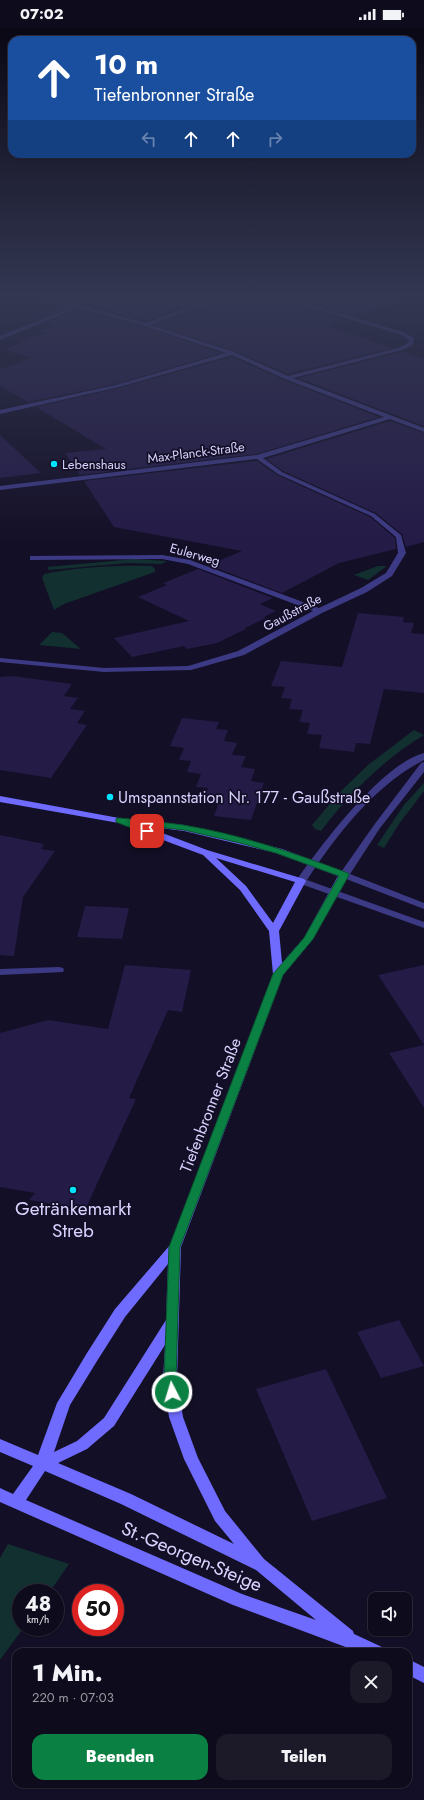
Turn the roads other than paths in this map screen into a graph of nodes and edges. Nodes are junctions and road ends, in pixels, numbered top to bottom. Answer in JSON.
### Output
{"nodes":[{"id":1,"x":139,"y":380,"type":"edge"},
{"id":2,"x":291,"y":380,"type":"edge"},
{"id":3,"x":0,"y":412,"type":"edge"},
{"id":4,"x":391,"y":418,"type":"junction"},
{"id":5,"x":424,"y":430,"type":"edge"},
{"id":6,"x":258,"y":457,"type":"junction"},
{"id":7,"x":0,"y":488,"type":"edge"},
{"id":8,"x":33,"y":558,"type":"dead end"},
{"id":9,"x":319,"y":611,"type":"junction"},
{"id":10,"x":0,"y":660,"type":"edge"},
{"id":11,"x":424,"y":756,"type":"edge"},
{"id":12,"x":424,"y":764,"type":"edge"},
{"id":13,"x":0,"y":799,"type":"edge"},
{"id":14,"x":119,"y":821,"type":"junction"},
{"id":15,"x":204,"y":852,"type":"junction"},
{"id":16,"x":313,"y":862,"type":"junction"},
{"id":17,"x":344,"y":875,"type":"junction"},
{"id":18,"x":301,"y":881,"type":"junction"},
{"id":19,"x":334,"y":893,"type":"junction"},
{"id":20,"x":424,"y":906,"type":"edge"},
{"id":21,"x":424,"y":925,"type":"edge"},
{"id":22,"x":274,"y":931,"type":"junction"},
{"id":23,"x":59,"y":970,"type":"dead end"},
{"id":24,"x":0,"y":972,"type":"edge"},
{"id":25,"x":278,"y":974,"type":"junction"},
{"id":26,"x":175,"y":1247,"type":"junction"},
{"id":27,"x":171,"y":1323,"type":"junction"},
{"id":28,"x":0,"y":1445,"type":"edge"},
{"id":29,"x":42,"y":1464,"type":"junction"},
{"id":30,"x":0,"y":1495,"type":"edge"},
{"id":31,"x":17,"y":1501,"type":"junction"},
{"id":32,"x":261,"y":1565,"type":"junction"},
{"id":33,"x":354,"y":1641,"type":"junction"},
{"id":34,"x":368,"y":1648,"type":"edge"},
{"id":35,"x":412,"y":1669,"type":"edge"},
{"id":36,"x":424,"y":1675,"type":"edge"}],
"edges":[{"from":1,"to":3,"type":"street"},
{"from":2,"to":4,"type":"street"},
{"from":4,"to":5,"type":"street"},
{"from":4,"to":6,"type":"street","name":"Max-Planck-Straße"},
{"from":6,"to":7,"type":"street","name":"Max-Planck-Straße"},
{"from":6,"to":9,"type":"street","name":"Gaußstraße"},
{"from":8,"to":9,"type":"street","name":"Eulerweg"},
{"from":9,"to":10,"type":"street","name":"Gaußstraße"},
{"from":11,"to":16,"type":"street"},
{"from":12,"to":17,"type":"street"},
{"from":13,"to":14,"type":"street"},
{"from":14,"to":15,"type":"street"},
{"from":14,"to":16,"type":"street"},
{"from":15,"to":18,"type":"street"},
{"from":15,"to":22,"type":"street"},
{"from":16,"to":17,"type":"street"},
{"from":16,"to":18,"type":"street"},
{"from":17,"to":19,"type":"street","name":"Tiefenbronner Straße"},
{"from":17,"to":20,"type":"street"},
{"from":18,"to":19,"type":"street"},
{"from":18,"to":22,"type":"street"},
{"from":19,"to":21,"type":"street"},
{"from":19,"to":25,"type":"street","name":"Tiefenbronner Straße"},
{"from":22,"to":25,"type":"street","name":"Tiefenbronner Straße"},
{"from":23,"to":24,"type":"street"},
{"from":25,"to":26,"type":"street","name":"Tiefenbronner Straße"},
{"from":26,"to":27,"type":"street","name":"Tiefenbronner Straße"},
{"from":26,"to":29,"type":"street","name":"Tiefenbronner Straße"},
{"from":27,"to":29,"type":"street","name":"Tiefenbronner Straße"},
{"from":27,"to":32,"type":"street"},
{"from":28,"to":29,"type":"street","name":"St.-Georgen-Steige"},
{"from":29,"to":31,"type":"street","name":"Tiefenbronner Straße"},
{"from":29,"to":32,"type":"street","name":"St.-Georgen-Steige"},
{"from":30,"to":31,"type":"street","name":"St.-Georgen-Steige"},
{"from":31,"to":33,"type":"street","name":"St.-Georgen-Steige"},
{"from":32,"to":33,"type":"street","name":"St.-Georgen-Steige"},
{"from":33,"to":34,"type":"street","name":"St.-Georgen-Steige"},
{"from":35,"to":36,"type":"street"}]}
